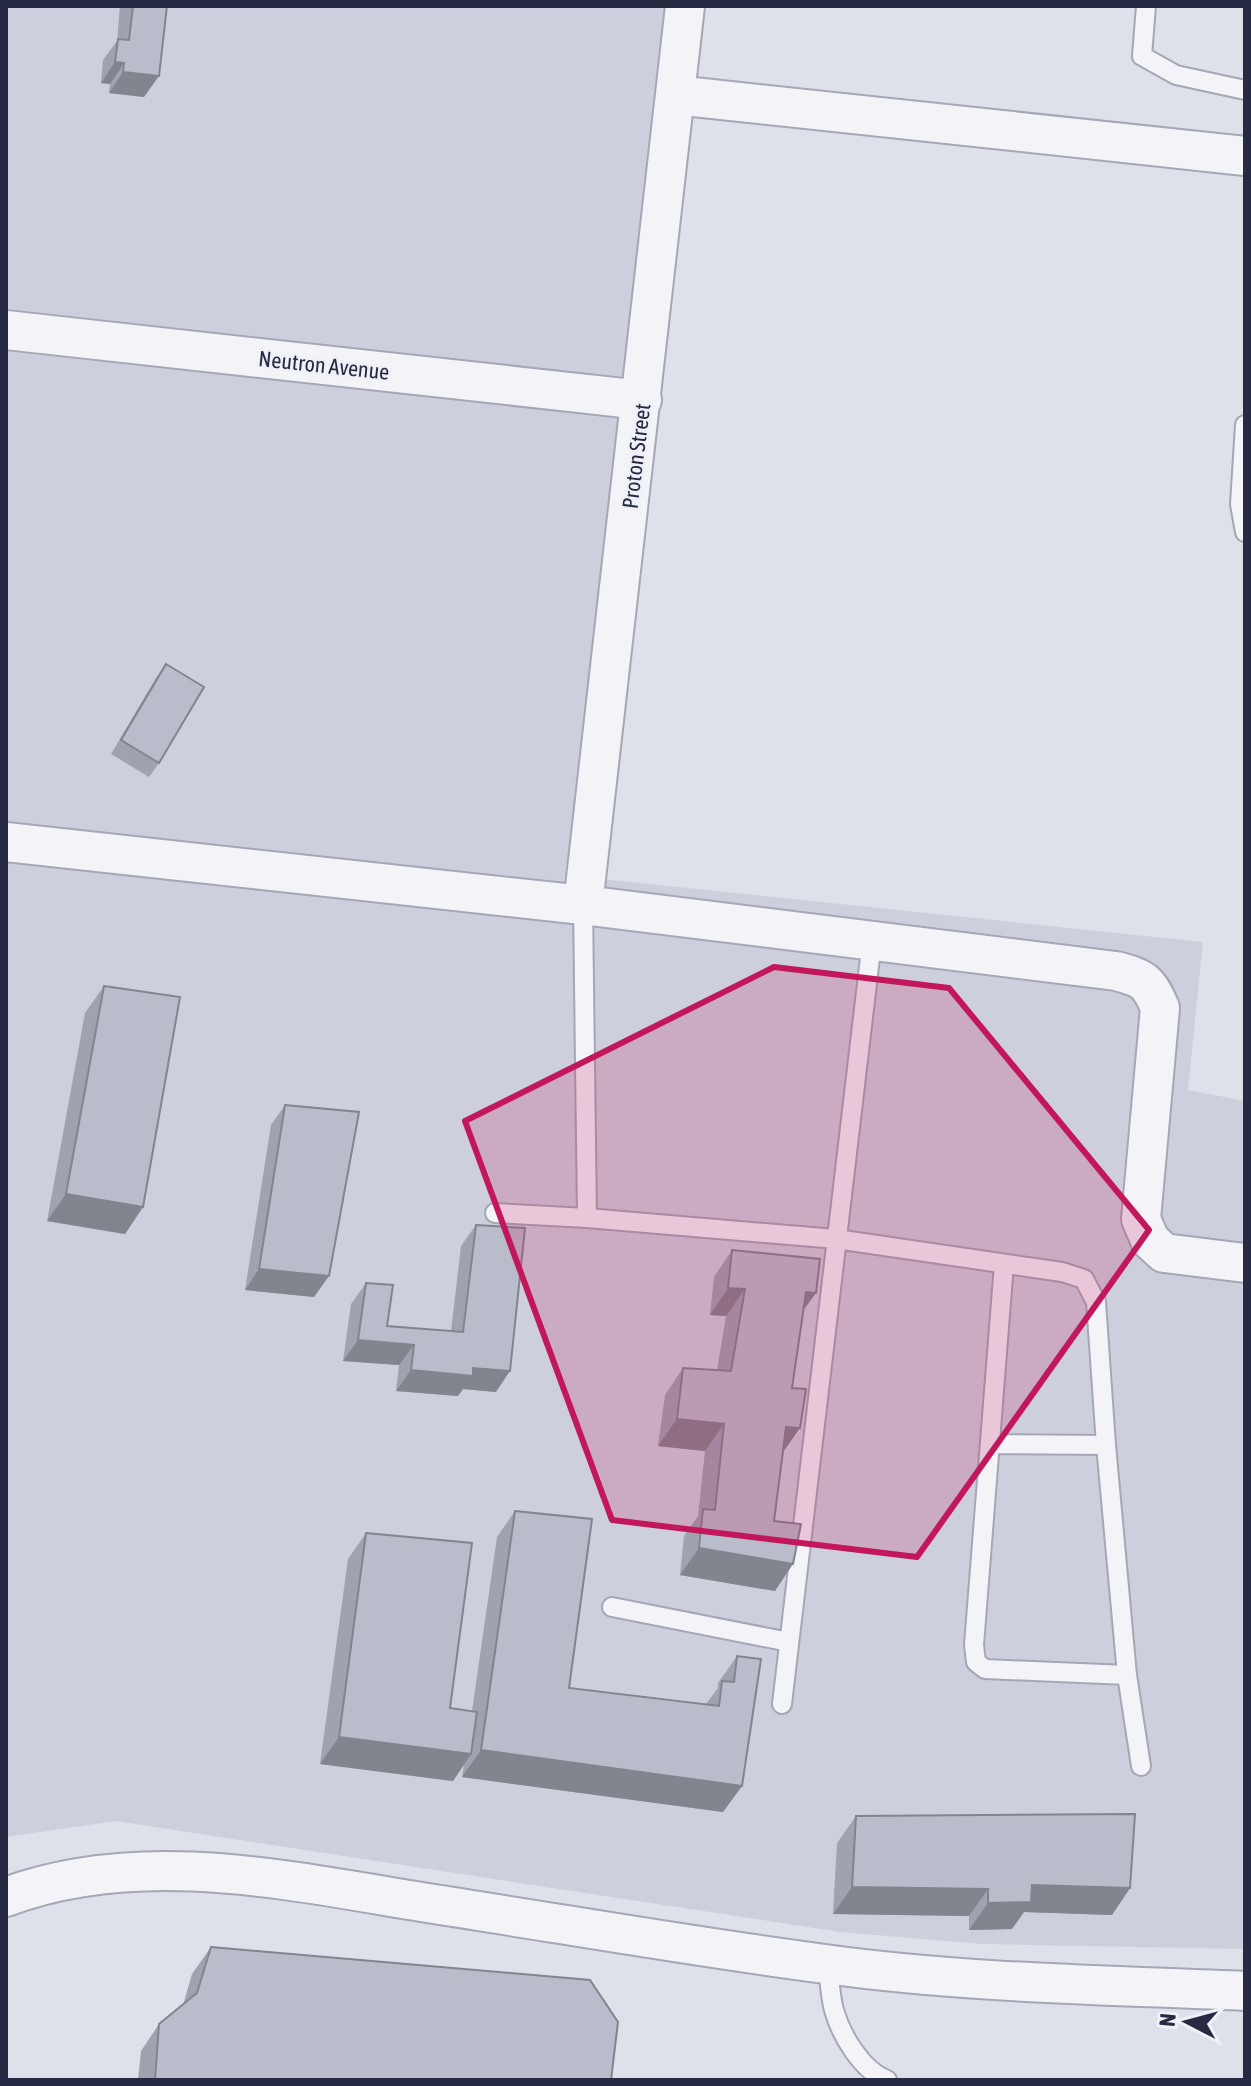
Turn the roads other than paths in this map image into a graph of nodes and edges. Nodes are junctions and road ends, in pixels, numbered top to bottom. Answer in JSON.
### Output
{"nodes":[{"id":1,"x":685,"y":6,"type":"edge"},
{"id":2,"x":1146,"y":6,"type":"edge"},
{"id":3,"x":1245,"y":90,"type":"edge"},
{"id":4,"x":675,"y":95,"type":"junction"},
{"id":5,"x":1245,"y":156,"type":"edge"},
{"id":6,"x":6,"y":330,"type":"edge"},
{"id":7,"x":642,"y":400,"type":"junction"},
{"id":8,"x":1245,"y":425,"type":"edge"},
{"id":9,"x":1245,"y":532,"type":"edge"},
{"id":10,"x":6,"y":842,"type":"edge"},
{"id":11,"x":583,"y":905,"type":"junction"},
{"id":12,"x":872,"y":941,"type":"junction"},
{"id":13,"x":495,"y":1213,"type":"dead end"},
{"id":14,"x":587,"y":1218,"type":"junction"},
{"id":15,"x":836,"y":1239,"type":"junction"},
{"id":16,"x":1245,"y":1263,"type":"edge"},
{"id":17,"x":1004,"y":1264,"type":"junction"},
{"id":18,"x":990,"y":1444,"type":"junction"},
{"id":19,"x":1106,"y":1445,"type":"junction"},
{"id":20,"x":612,"y":1607,"type":"dead end"},
{"id":21,"x":789,"y":1642,"type":"junction"},
{"id":22,"x":1127,"y":1675,"type":"junction"},
{"id":23,"x":782,"y":1704,"type":"dead end"},
{"id":24,"x":1141,"y":1766,"type":"dead end"},
{"id":25,"x":6,"y":1897,"type":"edge"},
{"id":26,"x":827,"y":1965,"type":"junction"},
{"id":27,"x":1245,"y":1991,"type":"edge"},
{"id":28,"x":887,"y":2080,"type":"edge"}],
"edges":[{"from":1,"to":4,"type":"street","name":"Proton Street"},
{"from":2,"to":3,"type":"lane"},
{"from":4,"to":5,"type":"street"},
{"from":4,"to":7,"type":"street","name":"Proton Street"},
{"from":6,"to":7,"type":"street","name":"Neutron Avenue"},
{"from":7,"to":11,"type":"street","name":"Proton Street"},
{"from":8,"to":9,"type":"lane"},
{"from":10,"to":11,"type":"street"},
{"from":11,"to":12,"type":"street"},
{"from":11,"to":14,"type":"lane"},
{"from":12,"to":15,"type":"lane"},
{"from":12,"to":16,"type":"street"},
{"from":13,"to":14,"type":"lane"},
{"from":14,"to":15,"type":"lane"},
{"from":15,"to":17,"type":"lane"},
{"from":15,"to":21,"type":"lane"},
{"from":17,"to":18,"type":"lane"},
{"from":17,"to":19,"type":"lane"},
{"from":18,"to":19,"type":"lane"},
{"from":18,"to":22,"type":"lane"},
{"from":19,"to":22,"type":"lane"},
{"from":20,"to":21,"type":"lane"},
{"from":21,"to":23,"type":"lane"},
{"from":22,"to":24,"type":"lane"},
{"from":25,"to":26,"type":"street"},
{"from":26,"to":27,"type":"street"},
{"from":26,"to":28,"type":"lane"}]}
